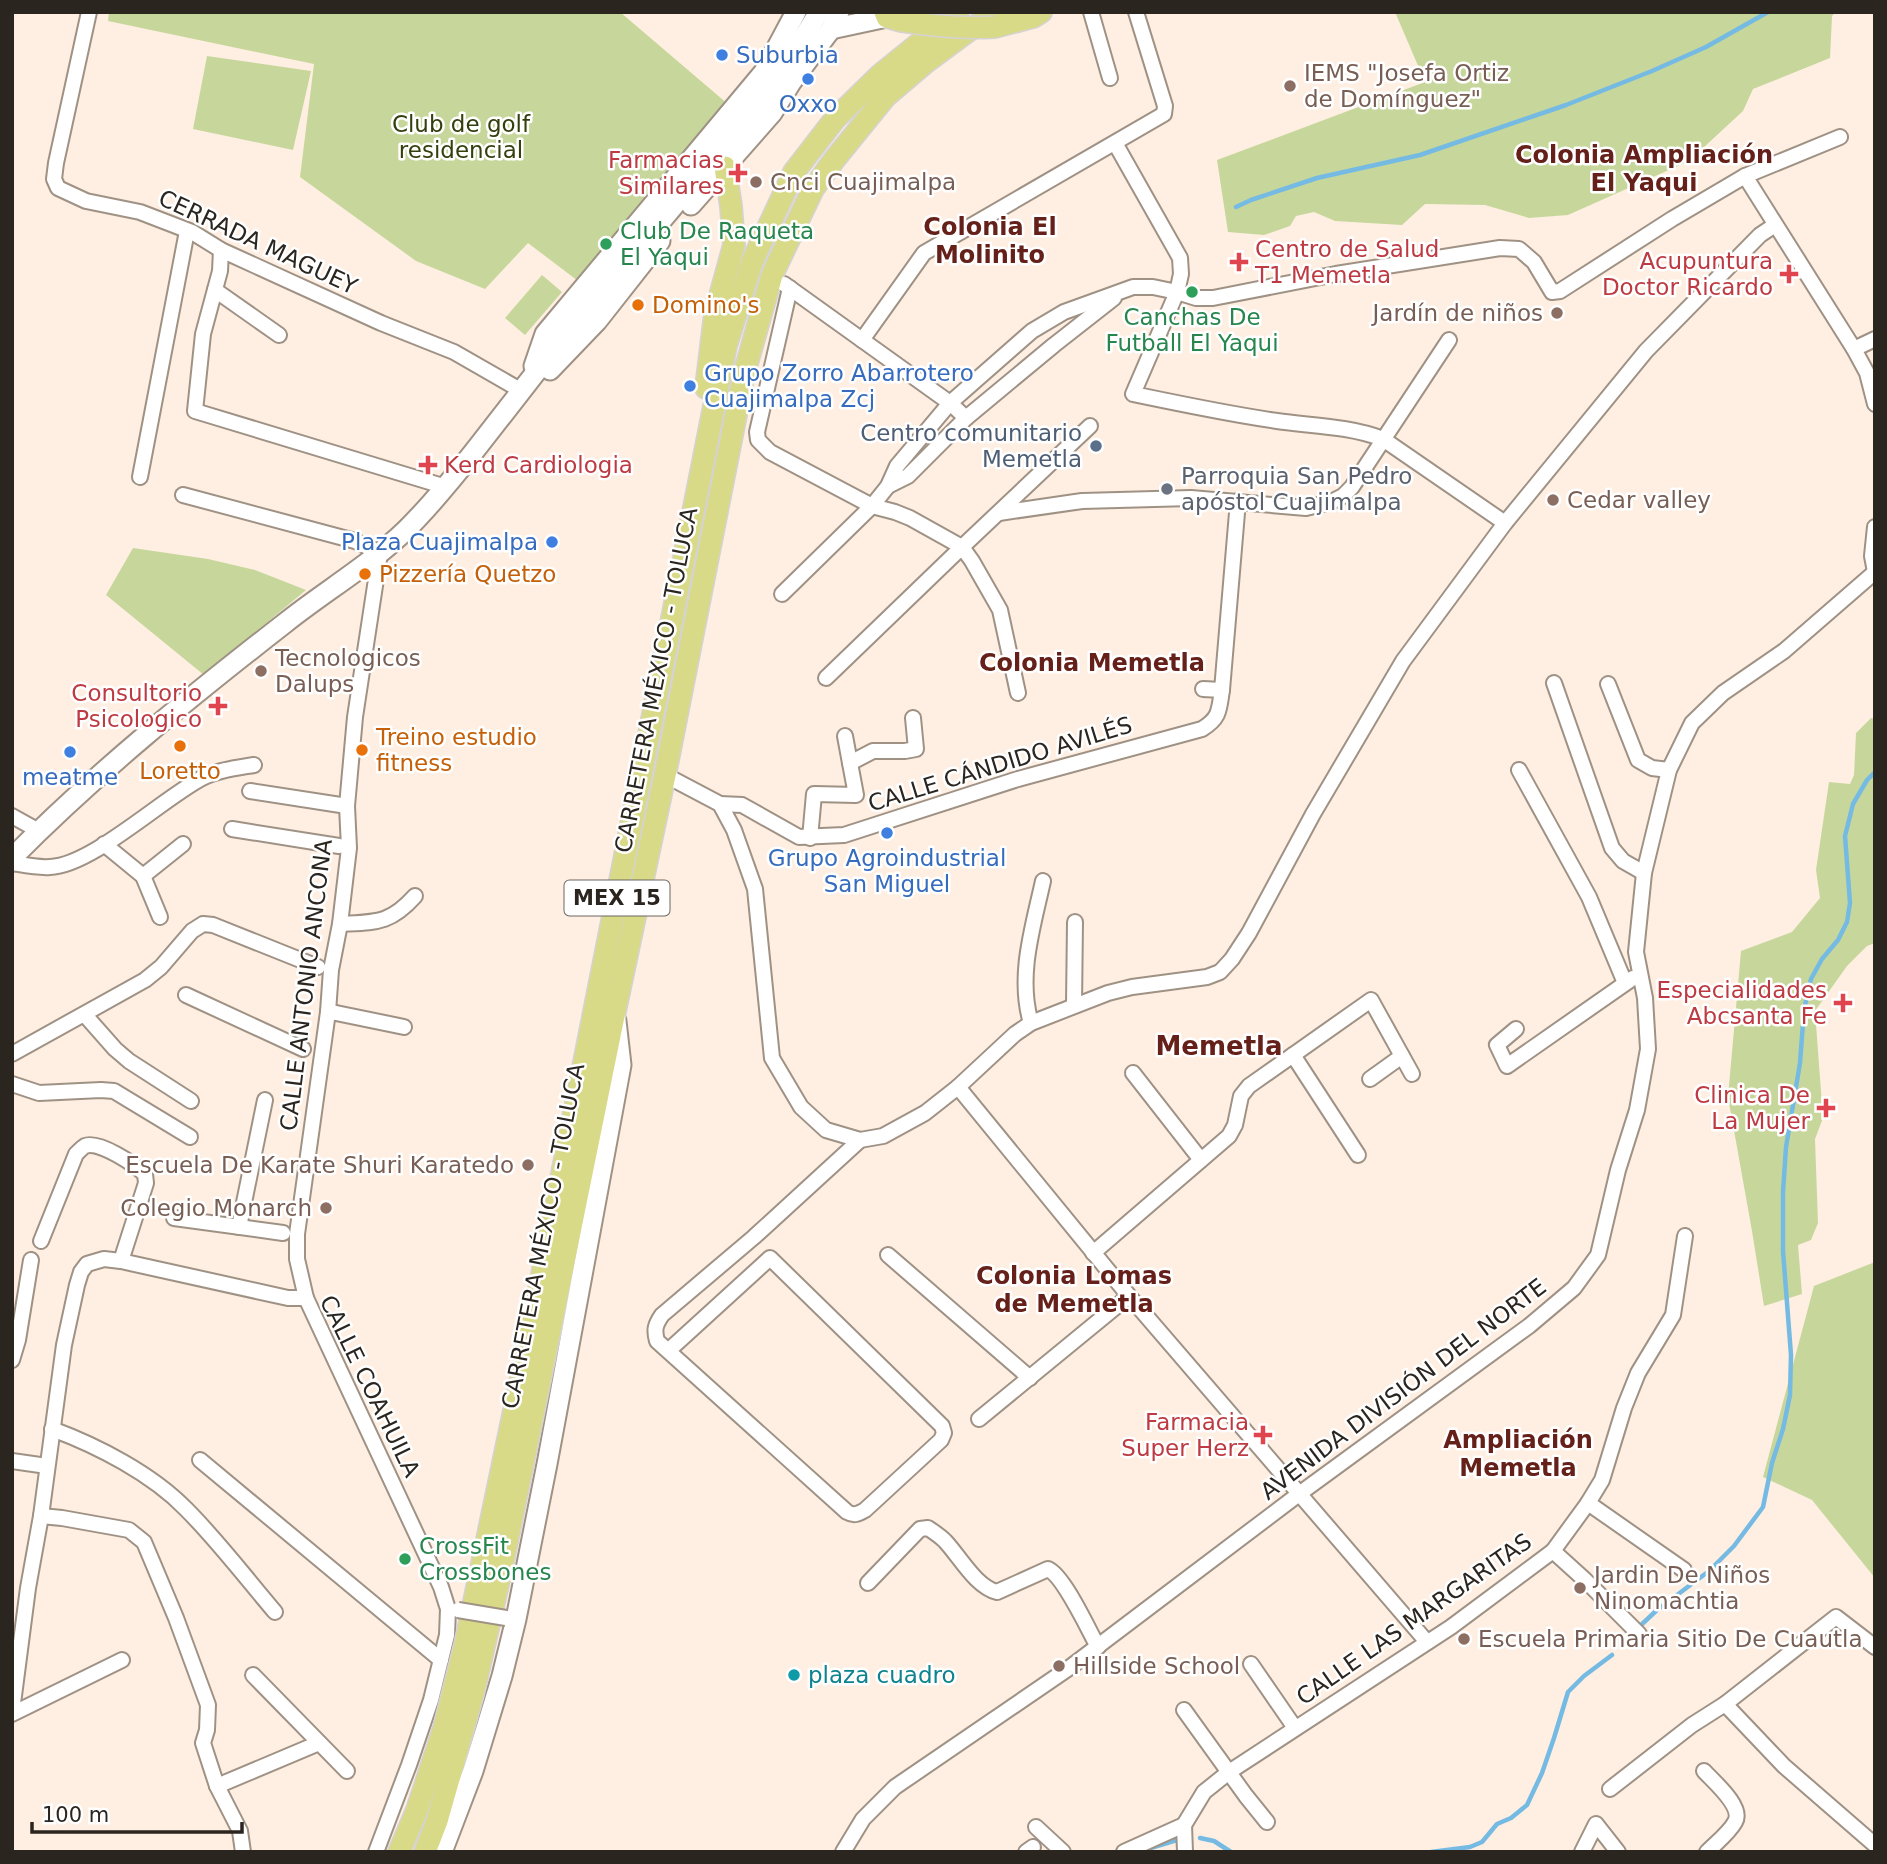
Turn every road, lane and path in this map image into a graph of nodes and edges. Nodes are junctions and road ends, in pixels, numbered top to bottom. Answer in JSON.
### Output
{"nodes":[{"id":1,"x":89,"y":12,"type":"edge"},
{"id":2,"x":796,"y":12,"type":"edge"},
{"id":3,"x":818,"y":12,"type":"edge"},
{"id":4,"x":958,"y":12,"type":"edge"},
{"id":5,"x":999,"y":12,"type":"edge"},
{"id":6,"x":1041,"y":12,"type":"edge"},
{"id":7,"x":1091,"y":12,"type":"edge"},
{"id":8,"x":1136,"y":12,"type":"edge"},
{"id":9,"x":891,"y":17,"type":"edge"},
{"id":10,"x":835,"y":20,"type":"edge"},
{"id":11,"x":1110,"y":78,"type":"dead end"},
{"id":12,"x":1840,"y":137,"type":"dead end"},
{"id":13,"x":1115,"y":143,"type":"junction"},
{"id":14,"x":726,"y":167,"type":"junction"},
{"id":15,"x":1745,"y":176,"type":"junction"},
{"id":16,"x":1775,"y":225,"type":"junction"},
{"id":17,"x":187,"y":231,"type":"junction"},
{"id":18,"x":221,"y":250,"type":"junction"},
{"id":19,"x":772,"y":275,"type":"junction"},
{"id":20,"x":790,"y":288,"type":"junction"},
{"id":21,"x":215,"y":290,"type":"junction"},
{"id":22,"x":1123,"y":291,"type":"junction"},
{"id":23,"x":1177,"y":292,"type":"junction"},
{"id":24,"x":279,"y":335,"type":"dead end"},
{"id":25,"x":1875,"y":339,"type":"edge"},
{"id":26,"x":862,"y":340,"type":"junction"},
{"id":27,"x":1449,"y":340,"type":"dead end"},
{"id":28,"x":1854,"y":349,"type":"junction"},
{"id":29,"x":525,"y":387,"type":"junction"},
{"id":30,"x":950,"y":403,"type":"junction"},
{"id":31,"x":1875,"y":404,"type":"edge"},
{"id":32,"x":966,"y":418,"type":"junction"},
{"id":33,"x":1090,"y":426,"type":"dead end"},
{"id":34,"x":1383,"y":439,"type":"junction"},
{"id":35,"x":701,"y":475,"type":"junction"},
{"id":36,"x":140,"y":477,"type":"dead end"},
{"id":37,"x":888,"y":486,"type":"junction"},
{"id":38,"x":446,"y":488,"type":"junction"},
{"id":39,"x":183,"y":495,"type":"dead end"},
{"id":40,"x":1238,"y":501,"type":"junction"},
{"id":41,"x":872,"y":506,"type":"junction"},
{"id":42,"x":999,"y":513,"type":"junction"},
{"id":43,"x":1505,"y":523,"type":"junction"},
{"id":44,"x":1875,"y":527,"type":"edge"},
{"id":45,"x":962,"y":547,"type":"junction"},
{"id":46,"x":380,"y":553,"type":"junction"},
{"id":47,"x":1875,"y":572,"type":"edge"},
{"id":48,"x":782,"y":594,"type":"dead end"},
{"id":49,"x":826,"y":678,"type":"dead end"},
{"id":50,"x":1554,"y":683,"type":"dead end"},
{"id":51,"x":1608,"y":684,"type":"dead end"},
{"id":52,"x":1203,"y":689,"type":"dead end"},
{"id":53,"x":1222,"y":690,"type":"junction"},
{"id":54,"x":1018,"y":693,"type":"dead end"},
{"id":55,"x":913,"y":718,"type":"dead end"},
{"id":56,"x":845,"y":736,"type":"dead end"},
{"id":57,"x":850,"y":763,"type":"junction"},
{"id":58,"x":254,"y":765,"type":"dead end"},
{"id":59,"x":1519,"y":770,"type":"dead end"},
{"id":60,"x":1670,"y":771,"type":"junction"},
{"id":61,"x":665,"y":775,"type":"junction"},
{"id":62,"x":250,"y":791,"type":"dead end"},
{"id":63,"x":720,"y":804,"type":"junction"},
{"id":64,"x":347,"y":806,"type":"junction"},
{"id":65,"x":12,"y":816,"type":"edge"},
{"id":66,"x":232,"y":829,"type":"dead end"},
{"id":67,"x":39,"y":831,"type":"junction"},
{"id":68,"x":810,"y":838,"type":"junction"},
{"id":69,"x":104,"y":844,"type":"junction"},
{"id":70,"x":183,"y":844,"type":"dead end"},
{"id":71,"x":339,"y":846,"type":"dead end"},
{"id":72,"x":12,"y":861,"type":"edge"},
{"id":73,"x":1644,"y":873,"type":"junction"},
{"id":74,"x":143,"y":876,"type":"junction"},
{"id":75,"x":1043,"y":881,"type":"dead end"},
{"id":76,"x":415,"y":896,"type":"dead end"},
{"id":77,"x":159,"y":917,"type":"dead end"},
{"id":78,"x":1075,"y":922,"type":"dead end"},
{"id":79,"x":340,"y":924,"type":"junction"},
{"id":80,"x":318,"y":967,"type":"dead end"},
{"id":81,"x":1639,"y":973,"type":"junction"},
{"id":82,"x":1625,"y":983,"type":"junction"},
{"id":83,"x":186,"y":995,"type":"dead end"},
{"id":84,"x":1074,"y":1005,"type":"junction"},
{"id":85,"x":328,"y":1012,"type":"junction"},
{"id":86,"x":615,"y":1012,"type":"junction"},
{"id":87,"x":85,"y":1015,"type":"junction"},
{"id":88,"x":1031,"y":1023,"type":"junction"},
{"id":89,"x":404,"y":1027,"type":"dead end"},
{"id":90,"x":1516,"y":1029,"type":"dead end"},
{"id":91,"x":303,"y":1049,"type":"dead end"},
{"id":92,"x":12,"y":1054,"type":"edge"},
{"id":93,"x":1293,"y":1055,"type":"junction"},
{"id":94,"x":1402,"y":1056,"type":"junction"},
{"id":95,"x":1132,"y":1073,"type":"dead end"},
{"id":96,"x":1412,"y":1074,"type":"dead end"},
{"id":97,"x":1370,"y":1079,"type":"dead end"},
{"id":98,"x":12,"y":1084,"type":"edge"},
{"id":99,"x":958,"y":1087,"type":"junction"},
{"id":100,"x":265,"y":1100,"type":"dead end"},
{"id":101,"x":191,"y":1101,"type":"dead end"},
{"id":102,"x":190,"y":1137,"type":"dead end"},
{"id":103,"x":860,"y":1140,"type":"junction"},
{"id":104,"x":1358,"y":1155,"type":"dead end"},
{"id":105,"x":1201,"y":1160,"type":"junction"},
{"id":106,"x":174,"y":1218,"type":"dead end"},
{"id":107,"x":239,"y":1227,"type":"junction"},
{"id":108,"x":283,"y":1233,"type":"dead end"},
{"id":109,"x":1685,"y":1236,"type":"dead end"},
{"id":110,"x":41,"y":1241,"type":"dead end"},
{"id":111,"x":1093,"y":1253,"type":"junction"},
{"id":112,"x":888,"y":1255,"type":"dead end"},
{"id":113,"x":31,"y":1260,"type":"dead end"},
{"id":114,"x":121,"y":1261,"type":"junction"},
{"id":115,"x":1129,"y":1296,"type":"junction"},
{"id":116,"x":306,"y":1298,"type":"junction"},
{"id":117,"x":668,"y":1351,"type":"junction"},
{"id":118,"x":12,"y":1360,"type":"edge"},
{"id":119,"x":1030,"y":1378,"type":"junction"},
{"id":120,"x":979,"y":1419,"type":"dead end"},
{"id":121,"x":52,"y":1429,"type":"junction"},
{"id":122,"x":200,"y":1460,"type":"dead end"},
{"id":123,"x":12,"y":1461,"type":"edge"},
{"id":124,"x":47,"y":1466,"type":"junction"},
{"id":125,"x":1299,"y":1494,"type":"junction"},
{"id":126,"x":1588,"y":1503,"type":"junction"},
{"id":127,"x":41,"y":1516,"type":"junction"},
{"id":128,"x":1553,"y":1551,"type":"junction"},
{"id":129,"x":1684,"y":1570,"type":"dead end"},
{"id":130,"x":868,"y":1583,"type":"dead end"},
{"id":131,"x":453,"y":1609,"type":"junction"},
{"id":132,"x":275,"y":1612,"type":"dead end"},
{"id":133,"x":511,"y":1619,"type":"junction"},
{"id":134,"x":1639,"y":1634,"type":"dead end"},
{"id":135,"x":1427,"y":1642,"type":"junction"},
{"id":136,"x":1098,"y":1647,"type":"junction"},
{"id":137,"x":1875,"y":1647,"type":"edge"},
{"id":138,"x":122,"y":1660,"type":"dead end"},
{"id":139,"x":441,"y":1660,"type":"junction"},
{"id":140,"x":1251,"y":1664,"type":"dead end"},
{"id":141,"x":253,"y":1675,"type":"dead end"},
{"id":142,"x":1725,"y":1704,"type":"junction"},
{"id":143,"x":1184,"y":1710,"type":"dead end"},
{"id":144,"x":12,"y":1712,"type":"edge"},
{"id":145,"x":1295,"y":1728,"type":"junction"},
{"id":146,"x":319,"y":1743,"type":"junction"},
{"id":147,"x":347,"y":1771,"type":"dead end"},
{"id":148,"x":1704,"y":1771,"type":"dead end"},
{"id":149,"x":1229,"y":1772,"type":"junction"},
{"id":150,"x":217,"y":1786,"type":"junction"},
{"id":151,"x":1610,"y":1789,"type":"dead end"},
{"id":152,"x":1267,"y":1822,"type":"dead end"},
{"id":153,"x":1184,"y":1825,"type":"junction"},
{"id":154,"x":1036,"y":1827,"type":"dead end"},
{"id":155,"x":1875,"y":1845,"type":"edge"},
{"id":156,"x":243,"y":1852,"type":"edge"},
{"id":157,"x":376,"y":1852,"type":"edge"},
{"id":158,"x":399,"y":1852,"type":"edge"},
{"id":159,"x":425,"y":1852,"type":"edge"},
{"id":160,"x":442,"y":1852,"type":"edge"},
{"id":161,"x":843,"y":1852,"type":"edge"},
{"id":162,"x":1063,"y":1852,"type":"edge"},
{"id":163,"x":1124,"y":1852,"type":"edge"},
{"id":164,"x":1185,"y":1852,"type":"edge"},
{"id":165,"x":1582,"y":1852,"type":"edge"},
{"id":166,"x":1618,"y":1852,"type":"edge"},
{"id":167,"x":1707,"y":1852,"type":"edge"}],
"edges":[{"from":1,"to":17,"type":"street","name":"CERRADA MAGUEY"},
{"from":2,"to":29,"type":"street"},
{"from":3,"to":29,"type":"street"},
{"from":4,"to":35,"type":"main road","name":"CARRETERA MÉXICO - TOLUCA","number":"MEX 15"},
{"from":5,"to":19,"type":"main road","name":"CARRETERA MÉXICO - TOLUCA","number":"MEX 15"},
{"from":6,"to":9,"type":"main road","bridge":true},
{"from":7,"to":11,"type":"street"},
{"from":8,"to":13,"type":"street"},
{"from":9,"to":10,"type":"street"},
{"from":10,"to":14,"type":"street"},
{"from":12,"to":15,"type":"street"},
{"from":13,"to":23,"type":"street"},
{"from":13,"to":26,"type":"street"},
{"from":14,"to":29,"type":"street"},
{"from":14,"to":35,"type":"main road"},
{"from":15,"to":16,"type":"street"},
{"from":15,"to":23,"type":"street"},
{"from":16,"to":28,"type":"street"},
{"from":16,"to":43,"type":"street"},
{"from":17,"to":18,"type":"street","name":"CERRADA MAGUEY"},
{"from":17,"to":36,"type":"street"},
{"from":18,"to":21,"type":"street"},
{"from":18,"to":29,"type":"street","name":"CERRADA MAGUEY"},
{"from":19,"to":20,"type":"street"},
{"from":19,"to":61,"type":"main road","name":"CARRETERA MÉXICO - TOLUCA","number":"MEX 15"},
{"from":20,"to":26,"type":"street"},
{"from":20,"to":41,"type":"street"},
{"from":21,"to":24,"type":"street"},
{"from":21,"to":38,"type":"street"},
{"from":22,"to":23,"type":"street"},
{"from":22,"to":30,"type":"street"},
{"from":22,"to":32,"type":"street"},
{"from":23,"to":34,"type":"street"},
{"from":25,"to":28,"type":"street"},
{"from":26,"to":30,"type":"street"},
{"from":27,"to":34,"type":"street"},
{"from":28,"to":31,"type":"street"},
{"from":29,"to":38,"type":"street"},
{"from":30,"to":32,"type":"street"},
{"from":30,"to":37,"type":"street"},
{"from":32,"to":37,"type":"street"},
{"from":33,"to":42,"type":"street"},
{"from":34,"to":40,"type":"street"},
{"from":34,"to":43,"type":"street"},
{"from":35,"to":158,"type":"main road","name":"CARRETERA MÉXICO - TOLUCA","number":"MEX 15"},
{"from":37,"to":41,"type":"street"},
{"from":38,"to":46,"type":"street"},
{"from":39,"to":46,"type":"street"},
{"from":40,"to":42,"type":"street"},
{"from":40,"to":53,"type":"street"},
{"from":41,"to":45,"type":"street"},
{"from":41,"to":48,"type":"street"},
{"from":42,"to":45,"type":"street"},
{"from":43,"to":84,"type":"street"},
{"from":44,"to":47,"type":"street"},
{"from":45,"to":49,"type":"street"},
{"from":45,"to":54,"type":"street"},
{"from":46,"to":64,"type":"street","name":"CALLE ANTONIO ANCONA"},
{"from":46,"to":67,"type":"street"},
{"from":47,"to":60,"type":"street","name":"AVENIDA DIVISIÓN DEL NORTE"},
{"from":50,"to":73,"type":"street"},
{"from":51,"to":60,"type":"street"},
{"from":52,"to":53,"type":"street"},
{"from":53,"to":68,"type":"street","name":"CALLE CÁNDIDO AVILÉS"},
{"from":55,"to":57,"type":"street","name":"CALLE CÁNDIDO AVILÉS"},
{"from":56,"to":57,"type":"street"},
{"from":57,"to":68,"type":"street","name":"CALLE CÁNDIDO AVILÉS"},
{"from":58,"to":69,"type":"street"},
{"from":59,"to":82,"type":"street"},
{"from":60,"to":73,"type":"street","name":"AVENIDA DIVISIÓN DEL NORTE"},
{"from":61,"to":63,"type":"street","name":"CALLE CÁNDIDO AVILÉS"},
{"from":61,"to":86,"type":"main road","name":"CARRETERA MÉXICO - TOLUCA","number":"MEX 15"},
{"from":62,"to":64,"type":"street"},
{"from":63,"to":68,"type":"street","name":"CALLE CÁNDIDO AVILÉS"},
{"from":63,"to":103,"type":"street"},
{"from":64,"to":79,"type":"street","name":"CALLE ANTONIO ANCONA"},
{"from":65,"to":67,"type":"street"},
{"from":66,"to":71,"type":"street"},
{"from":67,"to":72,"type":"street"},
{"from":69,"to":72,"type":"street"},
{"from":69,"to":74,"type":"street"},
{"from":70,"to":74,"type":"street"},
{"from":73,"to":81,"type":"street","name":"AVENIDA DIVISIÓN DEL NORTE"},
{"from":74,"to":77,"type":"street"},
{"from":75,"to":88,"type":"street"},
{"from":76,"to":79,"type":"street"},
{"from":78,"to":84,"type":"street"},
{"from":79,"to":85,"type":"street","name":"CALLE ANTONIO ANCONA"},
{"from":80,"to":87,"type":"street"},
{"from":81,"to":82,"type":"street"},
{"from":81,"to":125,"type":"street","name":"AVENIDA DIVISIÓN DEL NORTE"},
{"from":82,"to":90,"type":"street"},
{"from":83,"to":91,"type":"street"},
{"from":84,"to":88,"type":"street"},
{"from":85,"to":89,"type":"street"},
{"from":85,"to":116,"type":"street","name":"CALLE ANTONIO ANCONA"},
{"from":86,"to":133,"type":"street"},
{"from":86,"to":159,"type":"main road","name":"CARRETERA MÉXICO - TOLUCA","number":"MEX 15"},
{"from":87,"to":92,"type":"street"},
{"from":87,"to":101,"type":"street"},
{"from":88,"to":99,"type":"street"},
{"from":93,"to":94,"type":"street"},
{"from":93,"to":104,"type":"street"},
{"from":93,"to":105,"type":"street"},
{"from":94,"to":96,"type":"street"},
{"from":94,"to":97,"type":"street"},
{"from":95,"to":105,"type":"street"},
{"from":98,"to":102,"type":"street"},
{"from":99,"to":103,"type":"street"},
{"from":99,"to":111,"type":"street"},
{"from":100,"to":107,"type":"street"},
{"from":103,"to":117,"type":"street"},
{"from":105,"to":111,"type":"street"},
{"from":106,"to":107,"type":"street"},
{"from":107,"to":108,"type":"street"},
{"from":109,"to":126,"type":"street","name":"CALLE LAS MARGARITAS"},
{"from":110,"to":114,"type":"street"},
{"from":111,"to":115,"type":"street"},
{"from":112,"to":119,"type":"street"},
{"from":113,"to":118,"type":"street"},
{"from":114,"to":116,"type":"street","name":"CALLE COAHUILA"},
{"from":114,"to":121,"type":"street","name":"CALLE COAHUILA"},
{"from":115,"to":119,"type":"street"},
{"from":115,"to":125,"type":"street"},
{"from":116,"to":131,"type":"street","name":"CALLE COAHUILA"},
{"from":117,"to":117,"type":"street"},
{"from":119,"to":120,"type":"street"},
{"from":121,"to":124,"type":"street","name":"CALLE COAHUILA"},
{"from":121,"to":132,"type":"street"},
{"from":122,"to":139,"type":"street"},
{"from":123,"to":124,"type":"street"},
{"from":124,"to":127,"type":"street","name":"CALLE COAHUILA"},
{"from":125,"to":135,"type":"street"},
{"from":125,"to":136,"type":"street","name":"AVENIDA DIVISIÓN DEL NORTE"},
{"from":126,"to":128,"type":"street","name":"CALLE LAS MARGARITAS"},
{"from":126,"to":129,"type":"street"},
{"from":127,"to":144,"type":"street","name":"CALLE COAHUILA"},
{"from":127,"to":150,"type":"street"},
{"from":128,"to":134,"type":"street"},
{"from":128,"to":135,"type":"street","name":"CALLE LAS MARGARITAS"},
{"from":130,"to":136,"type":"street"},
{"from":131,"to":133,"type":"street","bridge":true},
{"from":131,"to":139,"type":"street","name":"CALLE COAHUILA"},
{"from":133,"to":160,"type":"street"},
{"from":135,"to":145,"type":"street","name":"CALLE LAS MARGARITAS"},
{"from":136,"to":161,"type":"street","name":"AVENIDA DIVISIÓN DEL NORTE"},
{"from":137,"to":142,"type":"street"},
{"from":138,"to":144,"type":"street"},
{"from":139,"to":157,"type":"street","name":"CALLE COAHUILA"},
{"from":140,"to":145,"type":"street"},
{"from":141,"to":146,"type":"street"},
{"from":142,"to":151,"type":"street"},
{"from":142,"to":155,"type":"street"},
{"from":143,"to":149,"type":"street"},
{"from":145,"to":149,"type":"street","name":"CALLE LAS MARGARITAS"},
{"from":146,"to":147,"type":"street"},
{"from":146,"to":150,"type":"street"},
{"from":148,"to":167,"type":"street"},
{"from":149,"to":152,"type":"street"},
{"from":149,"to":153,"type":"street","name":"CALLE LAS MARGARITAS"},
{"from":150,"to":156,"type":"street"},
{"from":153,"to":163,"type":"street"},
{"from":153,"to":164,"type":"street"},
{"from":154,"to":162,"type":"street"},
{"from":165,"to":166,"type":"street"}]}
